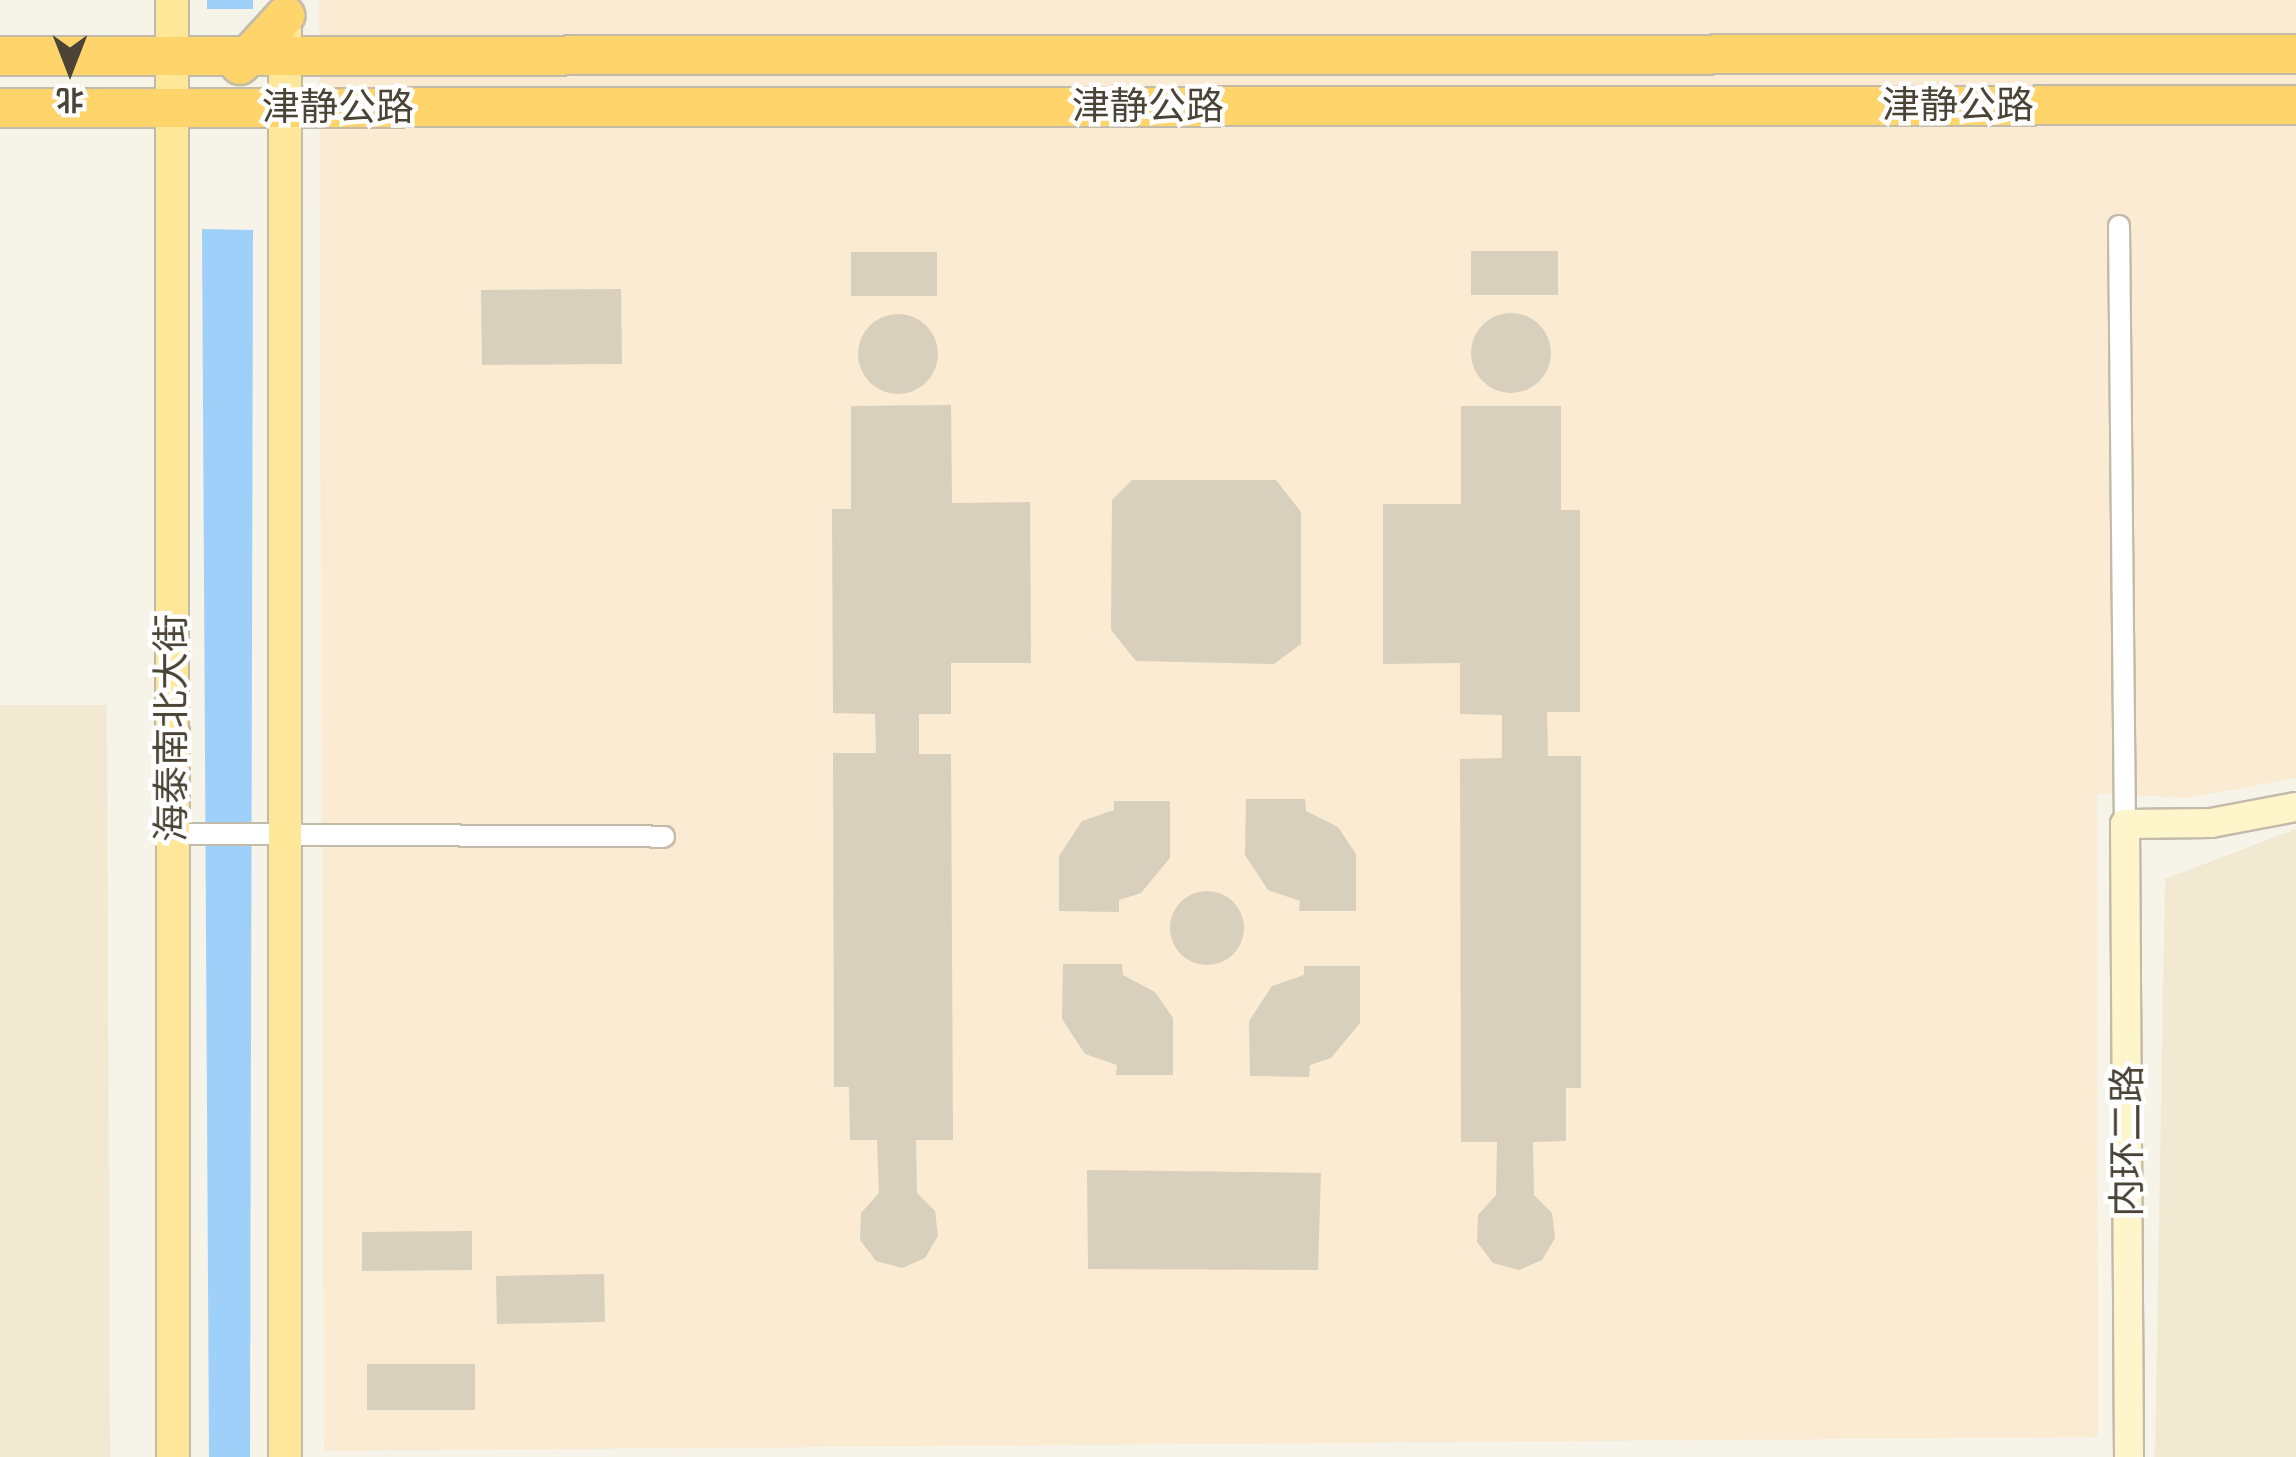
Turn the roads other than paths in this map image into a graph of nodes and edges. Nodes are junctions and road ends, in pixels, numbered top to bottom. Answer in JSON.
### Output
{"nodes":[{"id":1,"x":172,"y":8,"type":"edge"},
{"id":2,"x":285,"y":8,"type":"edge"},
{"id":3,"x":2296,"y":54,"type":"edge"},
{"id":4,"x":270,"y":55,"type":"junction"},
{"id":5,"x":0,"y":56,"type":"edge"},
{"id":6,"x":112,"y":56,"type":"junction"},
{"id":7,"x":172,"y":56,"type":"junction"},
{"id":8,"x":172,"y":102,"type":"junction"},
{"id":9,"x":2296,"y":105,"type":"edge"},
{"id":10,"x":285,"y":106,"type":"junction"},
{"id":11,"x":0,"y":108,"type":"edge"},
{"id":12,"x":2119,"y":226,"type":"dead end"},
{"id":13,"x":2296,"y":806,"type":"edge"},
{"id":14,"x":2126,"y":824,"type":"junction"},
{"id":15,"x":180,"y":834,"type":"junction"},
{"id":16,"x":273,"y":834,"type":"junction"},
{"id":17,"x":664,"y":837,"type":"dead end"},
{"id":18,"x":173,"y":1457,"type":"edge"},
{"id":19,"x":285,"y":1457,"type":"edge"},
{"id":20,"x":2129,"y":1457,"type":"edge"}],
"edges":[{"from":1,"to":6,"type":"main road"},
{"from":1,"to":7,"type":"main road","name":"海泰南北大街"},
{"from":2,"to":4,"type":"highway"},
{"from":3,"to":4,"type":"highway","name":"津静公路"},
{"from":4,"to":7,"type":"highway","name":"津静公路"},
{"from":4,"to":8,"type":"highway"},
{"from":4,"to":10,"type":"main road"},
{"from":5,"to":6,"type":"highway","name":"津静公路"},
{"from":6,"to":7,"type":"highway","name":"津静公路"},
{"from":7,"to":8,"type":"main road","name":"海泰南北大街"},
{"from":8,"to":10,"type":"highway","name":"津静公路"},
{"from":8,"to":11,"type":"highway","name":"津静公路"},
{"from":8,"to":15,"type":"main road","name":"海泰南北大街"},
{"from":9,"to":10,"type":"highway","name":"津静公路"},
{"from":10,"to":16,"type":"main road"},
{"from":12,"to":14,"type":"street"},
{"from":13,"to":14,"type":"street"},
{"from":14,"to":20,"type":"street","name":"内环二路"},
{"from":15,"to":16,"type":"street"},
{"from":15,"to":18,"type":"main road","name":"海泰南北大街"},
{"from":16,"to":17,"type":"street"},
{"from":16,"to":19,"type":"main road"}]}
